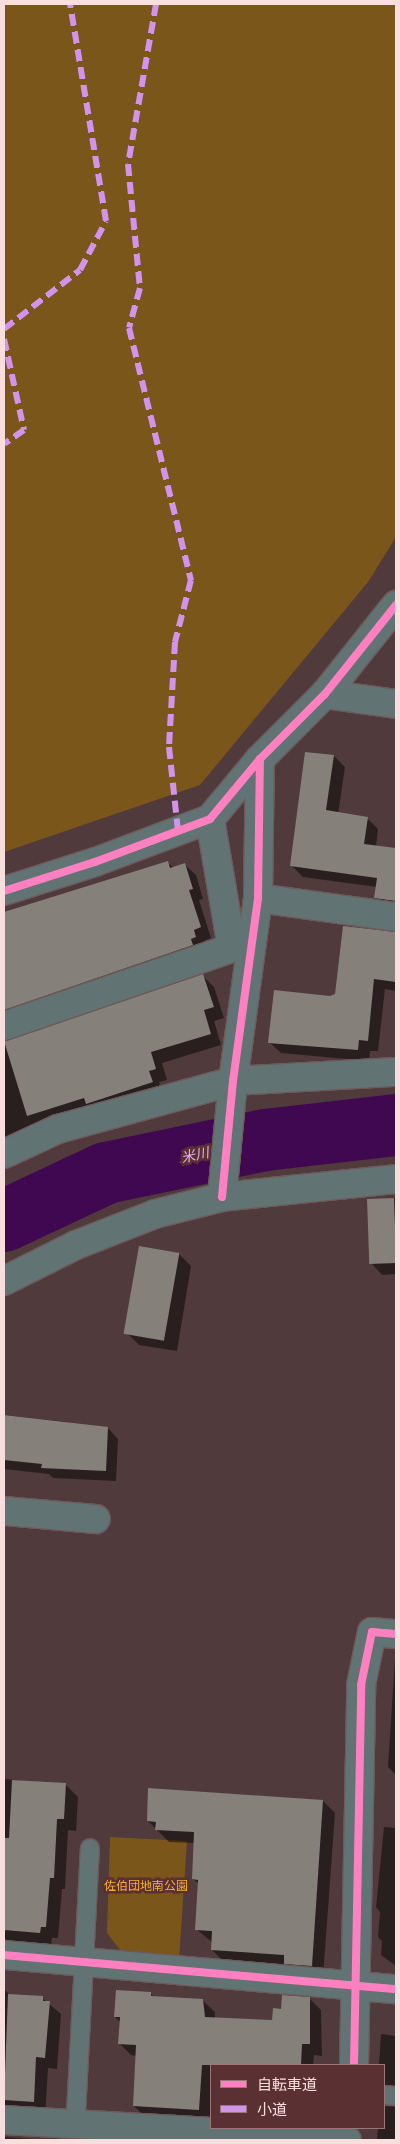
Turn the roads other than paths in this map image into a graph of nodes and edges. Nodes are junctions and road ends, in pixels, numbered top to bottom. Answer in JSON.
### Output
{"nodes":[{"id":1,"x":396,"y":605,"type":"edge"},
{"id":2,"x":325,"y":694,"type":"junction"},
{"id":3,"x":396,"y":704,"type":"edge"},
{"id":4,"x":260,"y":759,"type":"junction"},
{"id":5,"x":210,"y":819,"type":"junction"},
{"id":6,"x":4,"y":891,"type":"edge"},
{"id":7,"x":258,"y":898,"type":"junction"},
{"id":8,"x":396,"y":917,"type":"edge"},
{"id":9,"x":241,"y":943,"type":"junction"},
{"id":10,"x":4,"y":1026,"type":"edge"},
{"id":11,"x":396,"y":1072,"type":"edge"},
{"id":12,"x":232,"y":1090,"type":"junction"},
{"id":13,"x":4,"y":1154,"type":"edge"},
{"id":14,"x":396,"y":1179,"type":"edge"},
{"id":15,"x":223,"y":1190,"type":"junction"},
{"id":16,"x":4,"y":1280,"type":"edge"},
{"id":17,"x":4,"y":1511,"type":"edge"},
{"id":18,"x":96,"y":1519,"type":"dead end"},
{"id":19,"x":396,"y":1634,"type":"edge"},
{"id":20,"x":90,"y":1848,"type":"dead end"},
{"id":21,"x":4,"y":1955,"type":"edge"},
{"id":22,"x":84,"y":1961,"type":"junction"},
{"id":23,"x":356,"y":1985,"type":"junction"},
{"id":24,"x":396,"y":1989,"type":"edge"},
{"id":25,"x":354,"y":2064,"type":"edge"},
{"id":26,"x":76,"y":2114,"type":"dead end"},
{"id":27,"x":4,"y":2120,"type":"edge"},
{"id":28,"x":346,"y":2140,"type":"edge"}],
"edges":[{"from":1,"to":2,"type":"street"},
{"from":2,"to":3,"type":"street"},
{"from":2,"to":4,"type":"street"},
{"from":4,"to":5,"type":"street"},
{"from":4,"to":7,"type":"street"},
{"from":5,"to":6,"type":"street"},
{"from":5,"to":9,"type":"street"},
{"from":7,"to":8,"type":"street"},
{"from":7,"to":9,"type":"street"},
{"from":9,"to":10,"type":"street"},
{"from":9,"to":12,"type":"street"},
{"from":11,"to":12,"type":"street"},
{"from":12,"to":13,"type":"street"},
{"from":12,"to":15,"type":"street"},
{"from":14,"to":15,"type":"street"},
{"from":15,"to":16,"type":"street"},
{"from":17,"to":18,"type":"street"},
{"from":19,"to":23,"type":"street"},
{"from":20,"to":22,"type":"lane"},
{"from":21,"to":22,"type":"street"},
{"from":22,"to":23,"type":"street"},
{"from":22,"to":26,"type":"lane"},
{"from":23,"to":24,"type":"street"},
{"from":23,"to":25,"type":"street"},
{"from":27,"to":28,"type":"street"}]}
